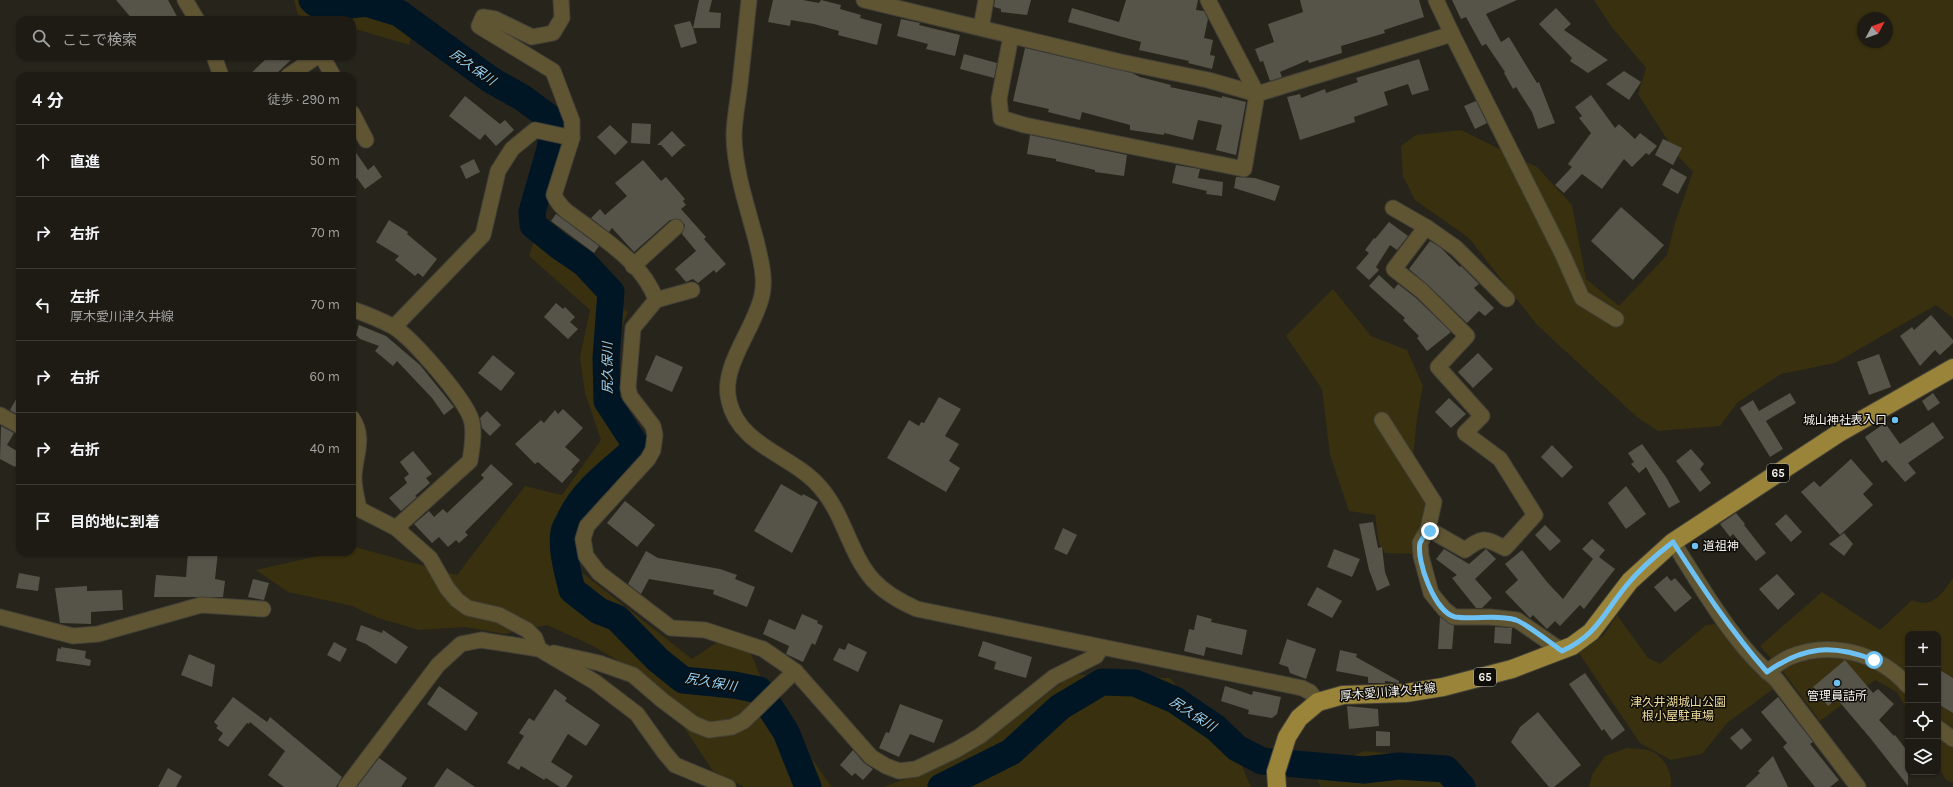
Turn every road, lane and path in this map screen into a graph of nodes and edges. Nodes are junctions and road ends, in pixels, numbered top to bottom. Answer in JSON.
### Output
{"nodes":[{"id":1,"x":185,"y":0,"type":"edge"},
{"id":2,"x":561,"y":0,"type":"edge"},
{"id":3,"x":749,"y":0,"type":"edge"},
{"id":4,"x":864,"y":0,"type":"edge"},
{"id":5,"x":986,"y":0,"type":"edge"},
{"id":6,"x":1208,"y":0,"type":"edge"},
{"id":7,"x":1436,"y":0,"type":"edge"},
{"id":8,"x":195,"y":16,"type":"edge"},
{"id":9,"x":981,"y":28,"type":"junction"},
{"id":10,"x":1452,"y":34,"type":"junction"},
{"id":11,"x":1011,"y":36,"type":"junction"},
{"id":12,"x":215,"y":60,"type":"edge"},
{"id":13,"x":312,"y":60,"type":"edge"},
{"id":14,"x":324,"y":60,"type":"edge"},
{"id":15,"x":220,"y":72,"type":"edge"},
{"id":16,"x":294,"y":72,"type":"edge"},
{"id":17,"x":331,"y":72,"type":"edge"},
{"id":18,"x":1257,"y":94,"type":"junction"},
{"id":19,"x":356,"y":121,"type":"edge"},
{"id":20,"x":567,"y":137,"type":"junction"},
{"id":21,"x":366,"y":140,"type":"dead end"},
{"id":22,"x":1393,"y":208,"type":"dead end"},
{"id":23,"x":676,"y":227,"type":"dead end"},
{"id":24,"x":1426,"y":227,"type":"junction"},
{"id":25,"x":633,"y":266,"type":"junction"},
{"id":26,"x":692,"y":290,"type":"dead end"},
{"id":27,"x":1507,"y":299,"type":"dead end"},
{"id":28,"x":656,"y":300,"type":"junction"},
{"id":29,"x":356,"y":312,"type":"edge"},
{"id":30,"x":1616,"y":319,"type":"dead end"},
{"id":31,"x":394,"y":327,"type":"junction"},
{"id":32,"x":1953,"y":368,"type":"edge"},
{"id":33,"x":0,"y":415,"type":"edge"},
{"id":34,"x":1382,"y":420,"type":"dead end"},
{"id":35,"x":16,"y":424,"type":"edge"},
{"id":36,"x":356,"y":425,"type":"edge"},
{"id":37,"x":356,"y":465,"type":"edge"},
{"id":38,"x":356,"y":490,"type":"edge"},
{"id":39,"x":396,"y":528,"type":"junction"},
{"id":40,"x":1428,"y":530,"type":"junction"},
{"id":41,"x":1673,"y":542,"type":"junction"},
{"id":42,"x":263,"y":609,"type":"dead end"},
{"id":43,"x":0,"y":617,"type":"edge"},
{"id":44,"x":1101,"y":648,"type":"junction"},
{"id":45,"x":542,"y":651,"type":"junction"},
{"id":46,"x":1562,"y":651,"type":"junction"},
{"id":47,"x":795,"y":671,"type":"junction"},
{"id":48,"x":1772,"y":673,"type":"junction"},
{"id":49,"x":1905,"y":683,"type":"edge"},
{"id":50,"x":1318,"y":702,"type":"junction"},
{"id":51,"x":1941,"y":730,"type":"edge"},
{"id":52,"x":1953,"y":739,"type":"edge"},
{"id":53,"x":1277,"y":772,"type":"edge"},
{"id":54,"x":346,"y":787,"type":"edge"},
{"id":55,"x":728,"y":787,"type":"edge"},
{"id":56,"x":1858,"y":787,"type":"edge"}],
"edges":[{"from":1,"to":8,"type":"street"},
{"from":2,"to":20,"type":"street"},
{"from":3,"to":44,"type":"street"},
{"from":4,"to":9,"type":"street"},
{"from":5,"to":9,"type":"street"},
{"from":6,"to":18,"type":"street"},
{"from":7,"to":10,"type":"street"},
{"from":9,"to":11,"type":"street"},
{"from":10,"to":18,"type":"street"},
{"from":10,"to":30,"type":"street"},
{"from":11,"to":18,"type":"street"},
{"from":11,"to":18,"type":"street"},
{"from":12,"to":15,"type":"street"},
{"from":13,"to":16,"type":"street"},
{"from":14,"to":17,"type":"street"},
{"from":19,"to":21,"type":"street"},
{"from":20,"to":25,"type":"street"},
{"from":20,"to":31,"type":"street"},
{"from":22,"to":24,"type":"street"},
{"from":23,"to":25,"type":"street"},
{"from":24,"to":27,"type":"street"},
{"from":24,"to":40,"type":"street"},
{"from":25,"to":28,"type":"street"},
{"from":26,"to":28,"type":"street"},
{"from":28,"to":47,"type":"street"},
{"from":29,"to":31,"type":"street"},
{"from":31,"to":39,"type":"street"},
{"from":32,"to":41,"type":"main road","name":"厚木愛川津久井線","number":"65"},
{"from":33,"to":35,"type":"street"},
{"from":34,"to":40,"type":"street"},
{"from":36,"to":37,"type":"street"},
{"from":38,"to":39,"type":"street"},
{"from":39,"to":45,"type":"street"},
{"from":40,"to":46,"type":"street"},
{"from":41,"to":46,"type":"main road","name":"厚木愛川津久井線","number":"65"},
{"from":41,"to":48,"type":"street"},
{"from":42,"to":43,"type":"street"},
{"from":44,"to":47,"type":"street"},
{"from":44,"to":50,"type":"street"},
{"from":45,"to":47,"type":"street"},
{"from":45,"to":54,"type":"street"},
{"from":45,"to":55,"type":"street"},
{"from":46,"to":50,"type":"main road","name":"厚木愛川津久井線","number":"65"},
{"from":48,"to":49,"type":"street"},
{"from":48,"to":56,"type":"street"},
{"from":50,"to":53,"type":"main road","name":"厚木愛川津久井線","number":"65"},
{"from":51,"to":52,"type":"street"}]}
